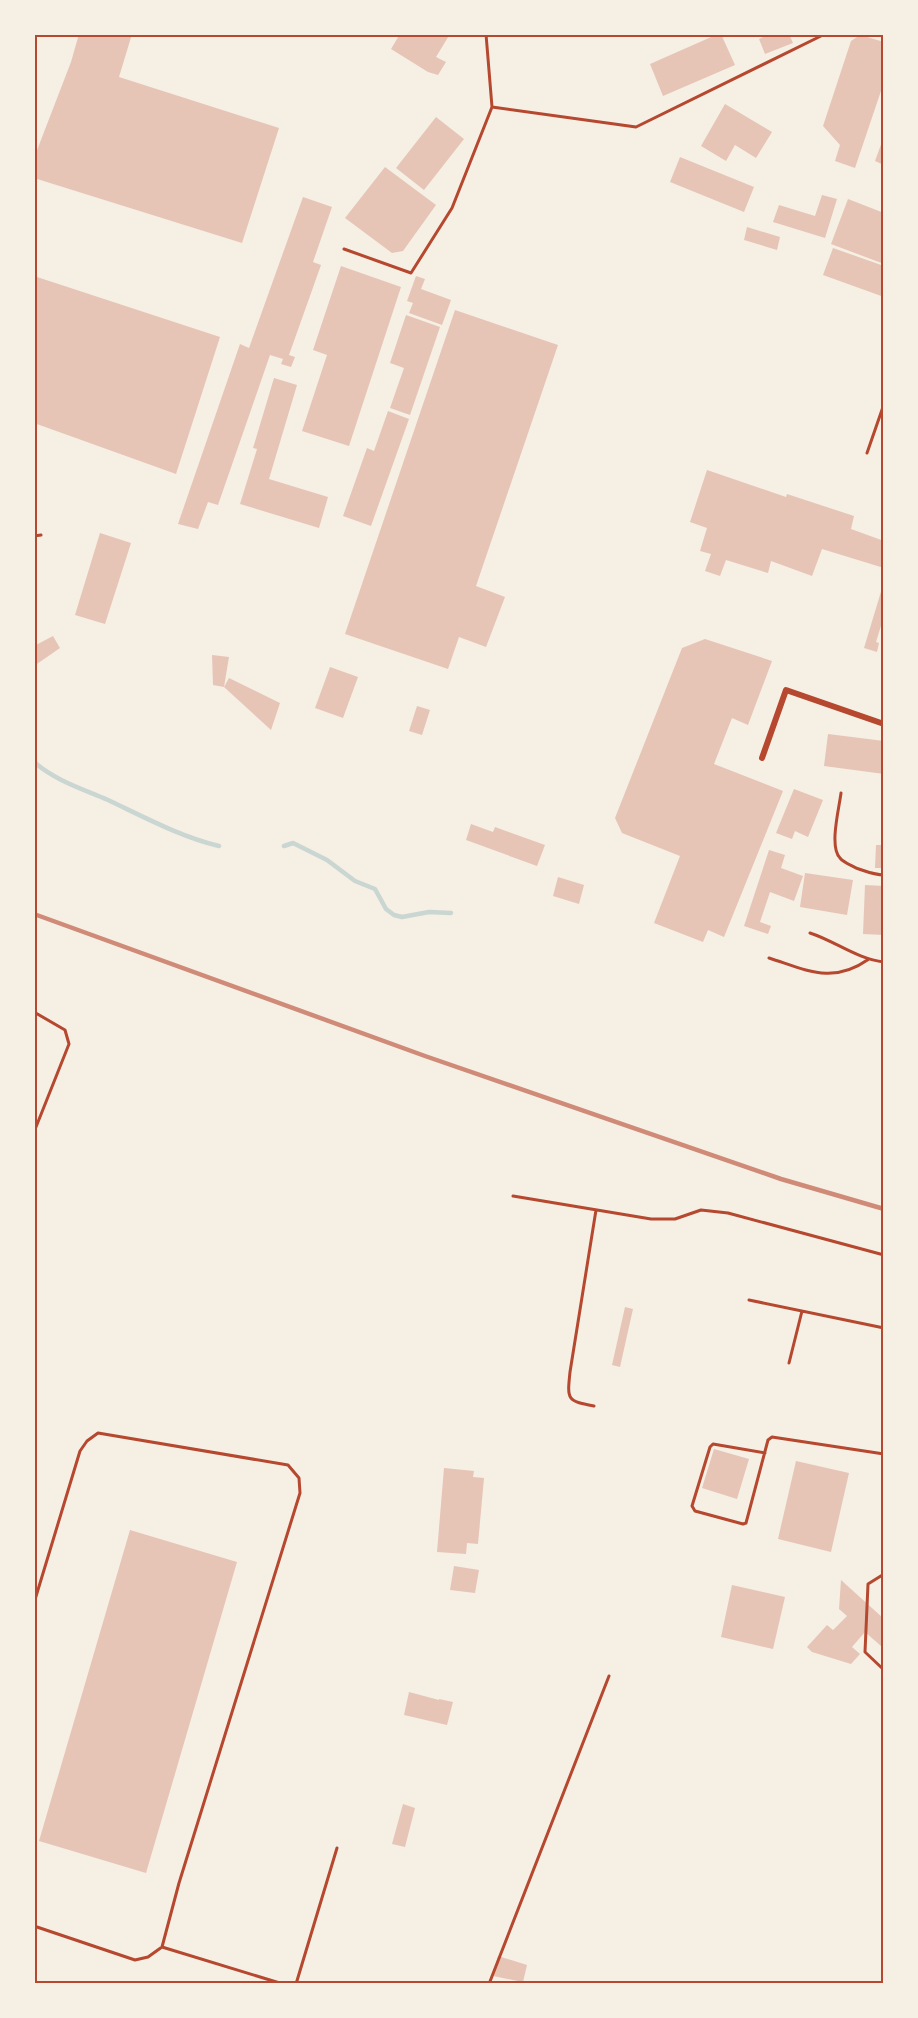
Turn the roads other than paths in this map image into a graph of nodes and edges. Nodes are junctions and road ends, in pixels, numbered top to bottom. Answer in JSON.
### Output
{"nodes":[{"id":1,"x":486,"y":34,"type":"edge"},
{"id":2,"x":825,"y":34,"type":"edge"},
{"id":3,"x":492,"y":107,"type":"junction"},
{"id":4,"x":344,"y":249,"type":"dead end"},
{"id":5,"x":884,"y":404,"type":"edge"},
{"id":6,"x":867,"y":453,"type":"dead end"},
{"id":7,"x":41,"y":535,"type":"dead end"},
{"id":8,"x":34,"y":536,"type":"edge"},
{"id":9,"x":884,"y":724,"type":"edge"},
{"id":10,"x":762,"y":758,"type":"dead end"},
{"id":11,"x":841,"y":793,"type":"dead end"},
{"id":12,"x":884,"y":875,"type":"edge"},
{"id":13,"x":810,"y":933,"type":"dead end"},
{"id":14,"x":769,"y":958,"type":"dead end"},
{"id":15,"x":869,"y":959,"type":"junction"},
{"id":16,"x":884,"y":962,"type":"edge"},
{"id":17,"x":34,"y":1012,"type":"edge"},
{"id":18,"x":34,"y":1132,"type":"edge"},
{"id":19,"x":513,"y":1196,"type":"dead end"},
{"id":20,"x":596,"y":1210,"type":"junction"},
{"id":21,"x":884,"y":1256,"type":"edge"},
{"id":22,"x":749,"y":1300,"type":"dead end"},
{"id":23,"x":802,"y":1311,"type":"junction"},
{"id":24,"x":884,"y":1328,"type":"edge"},
{"id":25,"x":789,"y":1363,"type":"dead end"},
{"id":26,"x":594,"y":1406,"type":"dead end"},
{"id":27,"x":765,"y":1453,"type":"junction"},
{"id":28,"x":884,"y":1454,"type":"edge"},
{"id":29,"x":884,"y":1574,"type":"edge"},
{"id":30,"x":34,"y":1603,"type":"edge"},
{"id":31,"x":884,"y":1670,"type":"edge"},
{"id":32,"x":609,"y":1676,"type":"dead end"},
{"id":33,"x":337,"y":1848,"type":"dead end"},
{"id":34,"x":34,"y":1926,"type":"edge"},
{"id":35,"x":162,"y":1947,"type":"junction"},
{"id":36,"x":283,"y":1983,"type":"edge"},
{"id":37,"x":296,"y":1983,"type":"edge"},
{"id":38,"x":489,"y":1983,"type":"edge"}],
"edges":[{"from":1,"to":3,"type":"lane"},
{"from":2,"to":3,"type":"lane"},
{"from":3,"to":4,"type":"lane"},
{"from":5,"to":6,"type":"lane"},
{"from":7,"to":8,"type":"lane"},
{"from":9,"to":10,"type":"street"},
{"from":11,"to":12,"type":"lane"},
{"from":13,"to":15,"type":"lane"},
{"from":14,"to":15,"type":"lane"},
{"from":15,"to":16,"type":"lane"},
{"from":17,"to":18,"type":"lane"},
{"from":19,"to":20,"type":"lane"},
{"from":20,"to":21,"type":"lane"},
{"from":20,"to":26,"type":"lane"},
{"from":22,"to":23,"type":"lane"},
{"from":23,"to":24,"type":"lane"},
{"from":23,"to":25,"type":"lane"},
{"from":27,"to":27,"type":"lane"},
{"from":27,"to":28,"type":"lane"},
{"from":29,"to":31,"type":"lane"},
{"from":30,"to":35,"type":"lane"},
{"from":32,"to":38,"type":"lane"},
{"from":33,"to":37,"type":"lane"},
{"from":34,"to":35,"type":"lane"},
{"from":35,"to":36,"type":"lane"}]}
